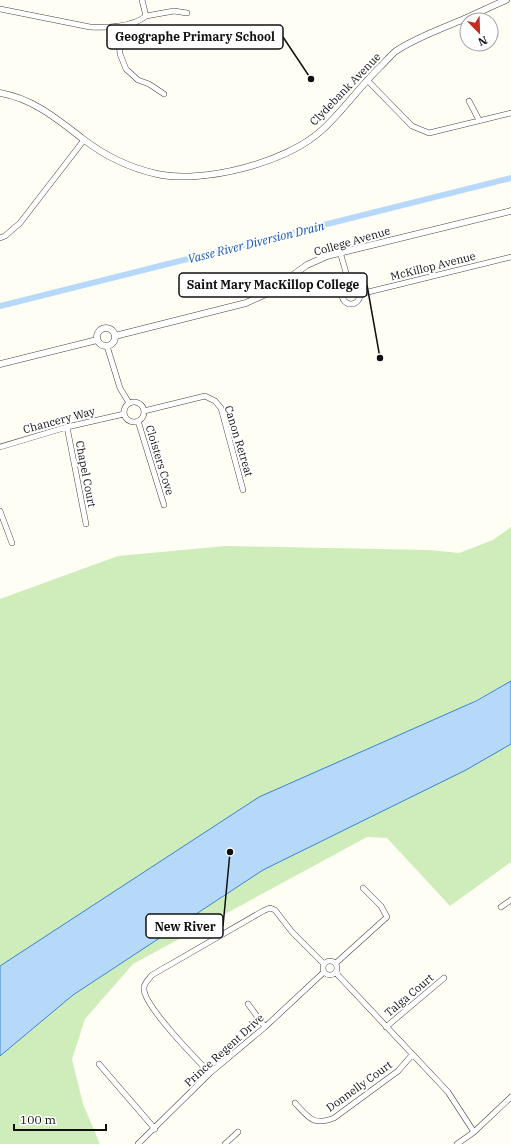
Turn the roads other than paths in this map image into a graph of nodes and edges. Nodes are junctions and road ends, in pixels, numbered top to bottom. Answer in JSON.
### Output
{"nodes":[{"id":1,"x":142,"y":0,"type":"edge"},
{"id":2,"x":506,"y":0,"type":"edge"},
{"id":3,"x":0,"y":9,"type":"edge"},
{"id":4,"x":187,"y":14,"type":"dead end"},
{"id":5,"x":146,"y":16,"type":"junction"},
{"id":6,"x":118,"y":26,"type":"junction"},
{"id":7,"x":367,"y":80,"type":"junction"},
{"id":8,"x":0,"y":93,"type":"edge"},
{"id":9,"x":164,"y":94,"type":"dead end"},
{"id":10,"x":469,"y":101,"type":"dead end"},
{"id":11,"x":511,"y":113,"type":"edge"},
{"id":12,"x":479,"y":120,"type":"junction"},
{"id":13,"x":84,"y":140,"type":"junction"},
{"id":14,"x":511,"y":211,"type":"edge"},
{"id":15,"x":0,"y":238,"type":"edge"},
{"id":16,"x":340,"y":252,"type":"junction"},
{"id":17,"x":511,"y":257,"type":"edge"},
{"id":18,"x":350,"y":286,"type":"junction"},
{"id":19,"x":360,"y":294,"type":"junction"},
{"id":20,"x":115,"y":336,"type":"junction"},
{"id":21,"x":97,"y":340,"type":"junction"},
{"id":22,"x":107,"y":346,"type":"junction"},
{"id":23,"x":0,"y":364,"type":"edge"},
{"id":24,"x":129,"y":403,"type":"junction"},
{"id":25,"x":144,"y":411,"type":"junction"},
{"id":26,"x":124,"y":414,"type":"junction"},
{"id":27,"x":138,"y":421,"type":"junction"},
{"id":28,"x":67,"y":427,"type":"junction"},
{"id":29,"x":0,"y":447,"type":"edge"},
{"id":30,"x":243,"y":490,"type":"dead end"},
{"id":31,"x":164,"y":505,"type":"dead end"},
{"id":32,"x":0,"y":511,"type":"edge"},
{"id":33,"x":86,"y":524,"type":"dead end"},
{"id":34,"x":12,"y":543,"type":"dead end"},
{"id":35,"x":363,"y":888,"type":"dead end"},
{"id":36,"x":511,"y":900,"type":"edge"},
{"id":37,"x":501,"y":908,"type":"dead end"},
{"id":38,"x":336,"y":963,"type":"junction"},
{"id":39,"x":324,"y":964,"type":"junction"},
{"id":40,"x":324,"y":972,"type":"junction"},
{"id":41,"x":336,"y":973,"type":"junction"},
{"id":42,"x":444,"y":978,"type":"dead end"},
{"id":43,"x":248,"y":1004,"type":"dead end"},
{"id":44,"x":265,"y":1027,"type":"junction"},
{"id":45,"x":386,"y":1027,"type":"junction"},
{"id":46,"x":412,"y":1055,"type":"junction"},
{"id":47,"x":99,"y":1064,"type":"dead end"},
{"id":48,"x":210,"y":1073,"type":"junction"},
{"id":49,"x":511,"y":1097,"type":"edge"},
{"id":50,"x":296,"y":1103,"type":"dead end"},
{"id":51,"x":154,"y":1129,"type":"junction"},
{"id":52,"x":238,"y":1132,"type":"dead end"},
{"id":53,"x":474,"y":1132,"type":"junction"},
{"id":54,"x":138,"y":1144,"type":"edge"},
{"id":55,"x":225,"y":1144,"type":"edge"},
{"id":56,"x":457,"y":1144,"type":"edge"}],
"edges":[{"from":1,"to":5,"type":"street"},
{"from":2,"to":7,"type":"street","name":"Clydebank Avenue"},
{"from":3,"to":6,"type":"street"},
{"from":4,"to":5,"type":"street"},
{"from":5,"to":6,"type":"street"},
{"from":6,"to":9,"type":"street"},
{"from":7,"to":12,"type":"street"},
{"from":7,"to":13,"type":"street","name":"Clydebank Avenue"},
{"from":8,"to":13,"type":"street","name":"Clydebank Avenue"},
{"from":10,"to":12,"type":"street"},
{"from":11,"to":12,"type":"street"},
{"from":13,"to":15,"type":"street"},
{"from":14,"to":16,"type":"street","name":"College Avenue"},
{"from":16,"to":18,"type":"street"},
{"from":16,"to":20,"type":"street","name":"College Avenue"},
{"from":17,"to":19,"type":"street","name":"McKillop Avenue"},
{"from":18,"to":19,"type":"street"},
{"from":18,"to":19,"type":"street"},
{"from":20,"to":21,"type":"street"},
{"from":20,"to":22,"type":"street"},
{"from":21,"to":22,"type":"street"},
{"from":21,"to":23,"type":"street"},
{"from":22,"to":24,"type":"street"},
{"from":24,"to":25,"type":"street"},
{"from":24,"to":26,"type":"street"},
{"from":25,"to":27,"type":"street"},
{"from":25,"to":30,"type":"street","name":"Canon Retreat"},
{"from":26,"to":27,"type":"street"},
{"from":26,"to":28,"type":"street","name":"Chancery Way"},
{"from":27,"to":31,"type":"street","name":"Cloisters Cove"},
{"from":28,"to":29,"type":"street","name":"Chancery Way"},
{"from":28,"to":33,"type":"street","name":"Chapel Court"},
{"from":32,"to":34,"type":"street"},
{"from":35,"to":38,"type":"street"},
{"from":36,"to":37,"type":"street"},
{"from":38,"to":39,"type":"street"},
{"from":38,"to":41,"type":"street"},
{"from":39,"to":40,"type":"street"},
{"from":39,"to":48,"type":"street"},
{"from":40,"to":41,"type":"street"},
{"from":40,"to":44,"type":"street","name":"Prince Regent Drive"},
{"from":41,"to":45,"type":"street"},
{"from":42,"to":45,"type":"street","name":"Talga Court"},
{"from":43,"to":44,"type":"street"},
{"from":44,"to":48,"type":"street","name":"Prince Regent Drive"},
{"from":45,"to":46,"type":"street"},
{"from":46,"to":50,"type":"street","name":"Donnelly Court"},
{"from":46,"to":53,"type":"street"},
{"from":47,"to":51,"type":"street"},
{"from":48,"to":51,"type":"street","name":"Prince Regent Drive"},
{"from":49,"to":53,"type":"street"},
{"from":51,"to":54,"type":"street","name":"Prince Regent Drive"},
{"from":52,"to":55,"type":"street"},
{"from":53,"to":56,"type":"street"}]}
